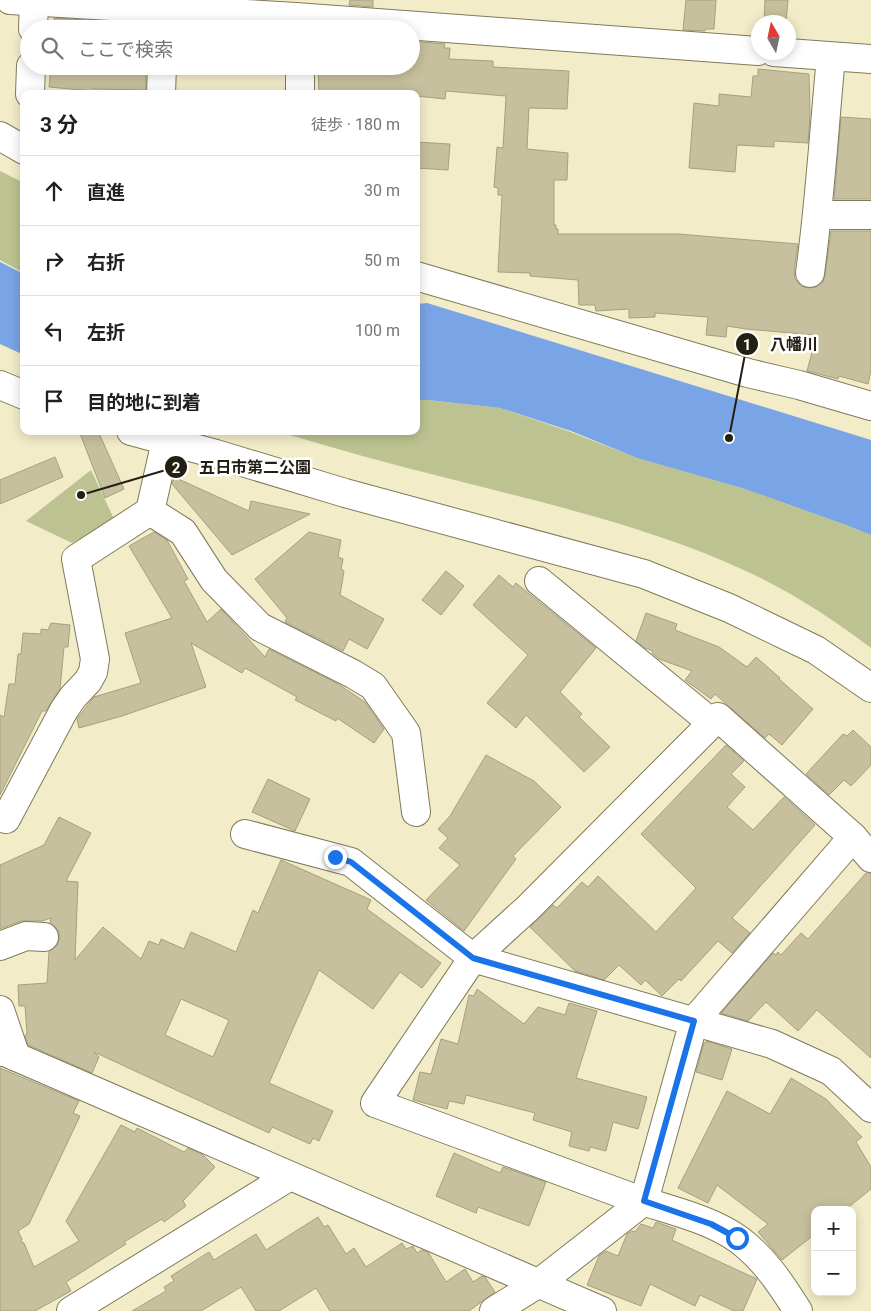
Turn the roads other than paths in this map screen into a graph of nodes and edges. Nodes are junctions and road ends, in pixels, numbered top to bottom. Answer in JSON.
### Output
{"nodes":[{"id":1,"x":22,"y":1,"type":"edge"},
{"id":2,"x":295,"y":15,"type":"edge"},
{"id":3,"x":162,"y":19,"type":"edge"},
{"id":4,"x":29,"y":20,"type":"edge"},
{"id":5,"x":359,"y":20,"type":"edge"},
{"id":6,"x":420,"y":25,"type":"edge"},
{"id":7,"x":751,"y":50,"type":"edge"},
{"id":8,"x":796,"y":54,"type":"edge"},
{"id":9,"x":831,"y":57,"type":"junction"},
{"id":10,"x":871,"y":59,"type":"edge"},
{"id":11,"x":31,"y":75,"type":"edge"},
{"id":12,"x":162,"y":75,"type":"edge"},
{"id":13,"x":300,"y":75,"type":"edge"},
{"id":14,"x":30,"y":90,"type":"edge"},
{"id":15,"x":161,"y":90,"type":"edge"},
{"id":16,"x":300,"y":90,"type":"edge"},
{"id":17,"x":0,"y":136,"type":"edge"},
{"id":18,"x":20,"y":148,"type":"edge"},
{"id":19,"x":818,"y":215,"type":"junction"},
{"id":20,"x":871,"y":215,"type":"edge"},
{"id":21,"x":810,"y":272,"type":"dead end"},
{"id":22,"x":420,"y":277,"type":"edge"},
{"id":23,"x":0,"y":385,"type":"edge"},
{"id":24,"x":20,"y":393,"type":"edge"},
{"id":25,"x":871,"y":406,"type":"edge"},
{"id":26,"x":146,"y":435,"type":"edge"},
{"id":27,"x":166,"y":441,"type":"junction"},
{"id":28,"x":150,"y":511,"type":"junction"},
{"id":29,"x":539,"y":581,"type":"dead end"},
{"id":30,"x":871,"y":688,"type":"edge"},
{"id":31,"x":712,"y":723,"type":"junction"},
{"id":32,"x":416,"y":812,"type":"dead end"},
{"id":33,"x":6,"y":819,"type":"dead end"},
{"id":34,"x":244,"y":834,"type":"dead end"},
{"id":35,"x":853,"y":837,"type":"junction"},
{"id":36,"x":871,"y":858,"type":"edge"},
{"id":37,"x":44,"y":937,"type":"dead end"},
{"id":38,"x":0,"y":946,"type":"edge"},
{"id":39,"x":473,"y":958,"type":"junction"},
{"id":40,"x":0,"y":1010,"type":"edge"},
{"id":41,"x":694,"y":1021,"type":"junction"},
{"id":42,"x":8,"y":1054,"type":"edge"},
{"id":43,"x":871,"y":1108,"type":"edge"},
{"id":44,"x":290,"y":1176,"type":"junction"},
{"id":45,"x":644,"y":1201,"type":"junction"},
{"id":46,"x":539,"y":1283,"type":"junction"},
{"id":47,"x":71,"y":1311,"type":"edge"},
{"id":48,"x":494,"y":1311,"type":"edge"},
{"id":49,"x":602,"y":1311,"type":"edge"},
{"id":50,"x":798,"y":1311,"type":"edge"}],
"edges":[{"from":1,"to":3,"type":"street"},
{"from":1,"to":4,"type":"street"},
{"from":2,"to":3,"type":"street"},
{"from":2,"to":5,"type":"street"},
{"from":6,"to":7,"type":"street"},
{"from":8,"to":9,"type":"street"},
{"from":9,"to":10,"type":"street"},
{"from":9,"to":19,"type":"street"},
{"from":11,"to":14,"type":"street"},
{"from":12,"to":15,"type":"street"},
{"from":13,"to":16,"type":"street"},
{"from":17,"to":18,"type":"street"},
{"from":19,"to":20,"type":"street"},
{"from":19,"to":21,"type":"street"},
{"from":22,"to":25,"type":"street"},
{"from":23,"to":24,"type":"street"},
{"from":26,"to":27,"type":"street"},
{"from":27,"to":28,"type":"street"},
{"from":27,"to":30,"type":"street"},
{"from":28,"to":32,"type":"street"},
{"from":28,"to":33,"type":"street"},
{"from":29,"to":31,"type":"street"},
{"from":31,"to":35,"type":"street"},
{"from":31,"to":39,"type":"street"},
{"from":34,"to":39,"type":"street"},
{"from":35,"to":36,"type":"street"},
{"from":35,"to":41,"type":"street"},
{"from":37,"to":38,"type":"street"},
{"from":39,"to":41,"type":"street"},
{"from":39,"to":45,"type":"street"},
{"from":40,"to":42,"type":"street"},
{"from":41,"to":43,"type":"street"},
{"from":41,"to":45,"type":"street"},
{"from":42,"to":44,"type":"street"},
{"from":44,"to":46,"type":"street"},
{"from":44,"to":47,"type":"street"},
{"from":45,"to":46,"type":"street"},
{"from":45,"to":50,"type":"street"},
{"from":46,"to":48,"type":"street"},
{"from":46,"to":49,"type":"street"}]}
